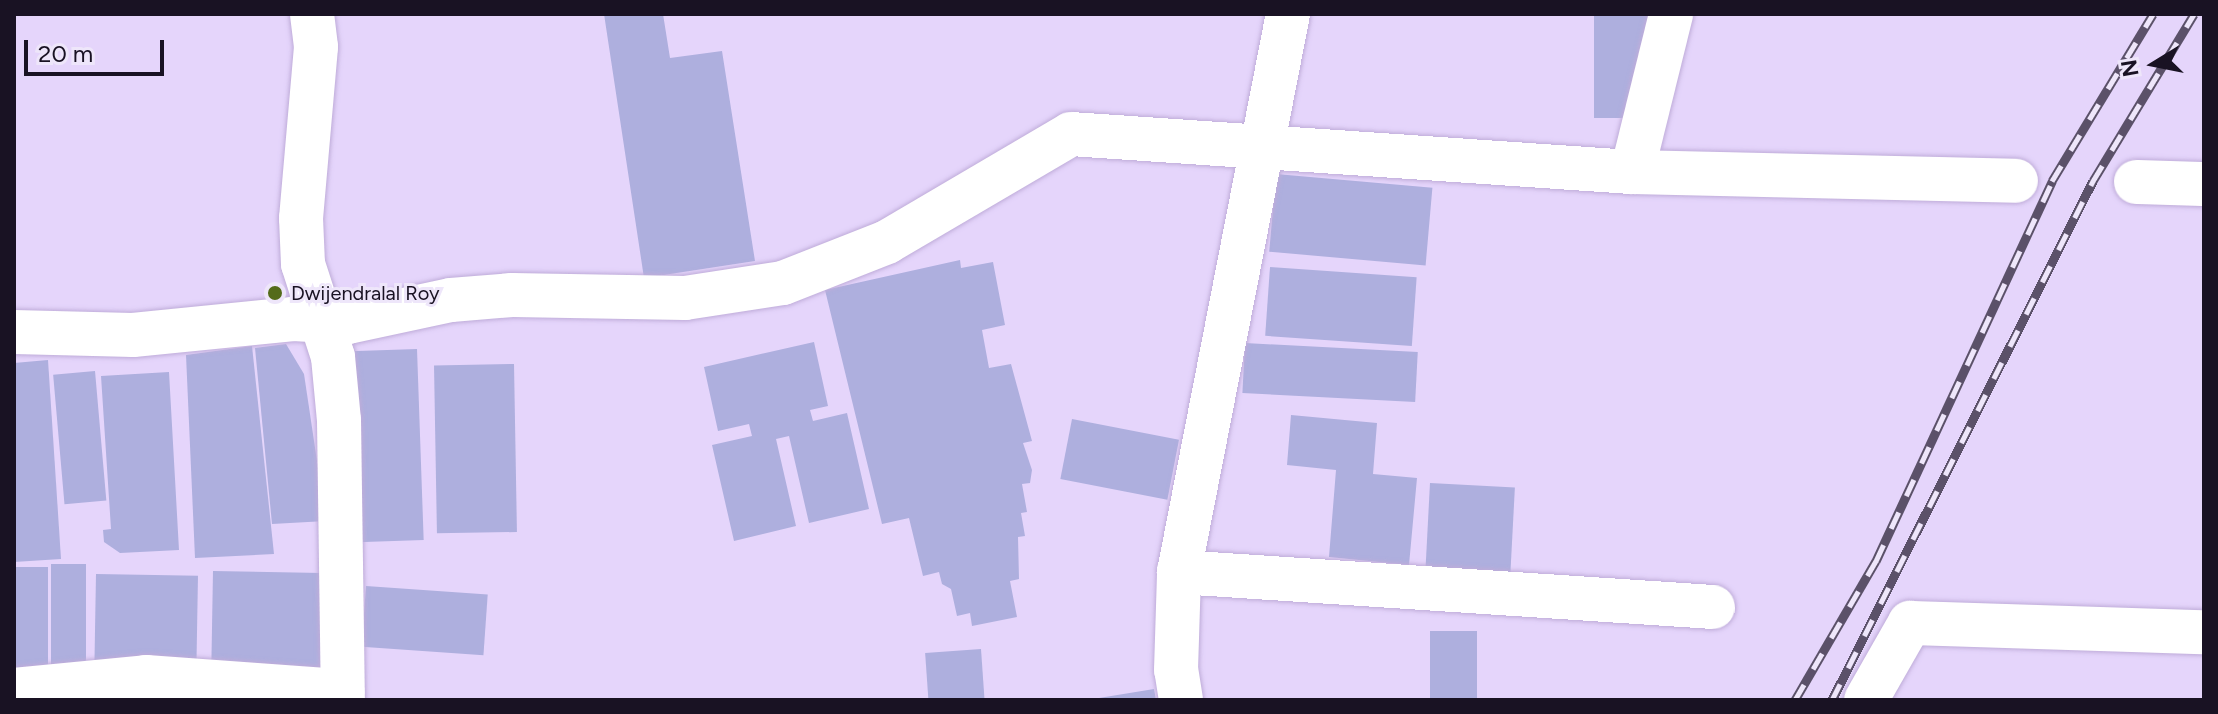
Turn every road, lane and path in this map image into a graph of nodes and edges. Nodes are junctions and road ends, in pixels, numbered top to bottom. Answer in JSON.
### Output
{"nodes":[{"id":1,"x":312,"y":14,"type":"edge"},
{"id":2,"x":1288,"y":14,"type":"edge"},
{"id":3,"x":1671,"y":14,"type":"edge"},
{"id":4,"x":1266,"y":146,"type":"junction"},
{"id":5,"x":1632,"y":172,"type":"junction"},
{"id":6,"x":2016,"y":181,"type":"dead end"},
{"id":7,"x":2136,"y":182,"type":"dead end"},
{"id":8,"x":2204,"y":184,"type":"edge"},
{"id":9,"x":319,"y":320,"type":"junction"},
{"id":10,"x":14,"y":332,"type":"edge"},
{"id":11,"x":1179,"y":572,"type":"junction"},
{"id":12,"x":1713,"y":607,"type":"dead end"},
{"id":13,"x":2204,"y":632,"type":"edge"},
{"id":14,"x":14,"y":690,"type":"edge"},
{"id":15,"x":343,"y":695,"type":"edge"},
{"id":16,"x":1181,"y":700,"type":"edge"},
{"id":17,"x":1866,"y":700,"type":"edge"}],
"edges":[{"from":1,"to":9,"type":"street"},
{"from":2,"to":4,"type":"street"},
{"from":3,"to":5,"type":"street"},
{"from":4,"to":5,"type":"street"},
{"from":4,"to":9,"type":"street"},
{"from":4,"to":11,"type":"street"},
{"from":5,"to":6,"type":"street"},
{"from":7,"to":8,"type":"street"},
{"from":9,"to":10,"type":"street"},
{"from":9,"to":15,"type":"street"},
{"from":11,"to":12,"type":"street"},
{"from":11,"to":16,"type":"street"},
{"from":13,"to":17,"type":"street"},
{"from":14,"to":15,"type":"street"}]}
